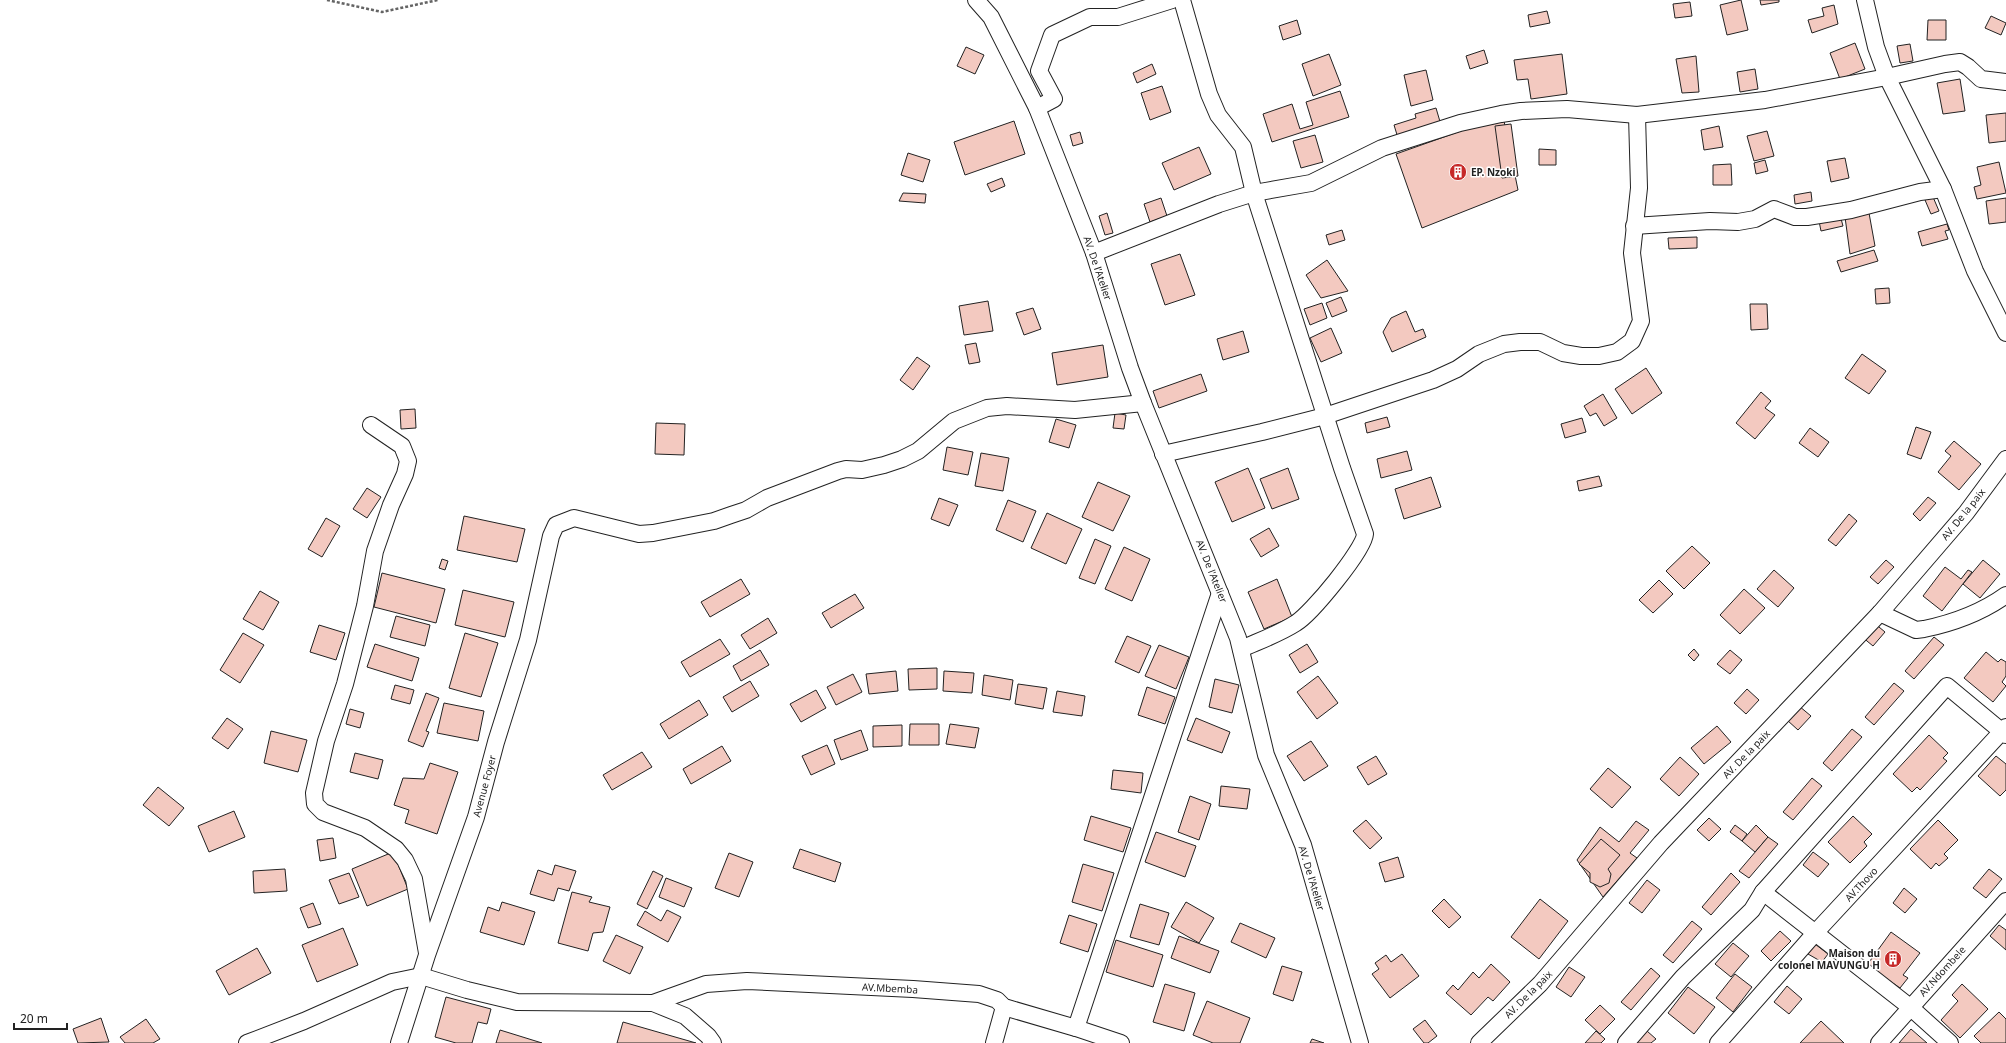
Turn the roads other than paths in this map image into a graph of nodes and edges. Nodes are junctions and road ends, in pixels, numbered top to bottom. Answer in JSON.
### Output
{"nodes":[{"id":1,"x":976,"y":0,"type":"edge"},
{"id":2,"x":1172,"y":0,"type":"edge"},
{"id":3,"x":1182,"y":0,"type":"edge"},
{"id":4,"x":1865,"y":0,"type":"edge"},
{"id":5,"x":1887,"y":77,"type":"junction"},
{"id":6,"x":2006,"y":82,"type":"edge"},
{"id":7,"x":1037,"y":108,"type":"junction"},
{"id":8,"x":1637,"y":115,"type":"junction"},
{"id":9,"x":1943,"y":190,"type":"junction"},
{"id":10,"x":1254,"y":193,"type":"junction"},
{"id":11,"x":1634,"y":226,"type":"junction"},
{"id":12,"x":1094,"y":253,"type":"junction"},
{"id":13,"x":2006,"y":333,"type":"edge"},
{"id":14,"x":1143,"y":403,"type":"junction"},
{"id":15,"x":1325,"y":416,"type":"junction"},
{"id":16,"x":371,"y":425,"type":"dead end"},
{"id":17,"x":1164,"y":454,"type":"junction"},
{"id":18,"x":2006,"y":459,"type":"edge"},
{"id":19,"x":1220,"y":593,"type":"junction"},
{"id":20,"x":2006,"y":595,"type":"edge"},
{"id":21,"x":1880,"y":613,"type":"junction"},
{"id":22,"x":1241,"y":649,"type":"junction"},
{"id":23,"x":2005,"y":731,"type":"edge"},
{"id":24,"x":1763,"y":892,"type":"junction"},
{"id":25,"x":2006,"y":901,"type":"edge"},
{"id":26,"x":1816,"y":932,"type":"junction"},
{"id":27,"x":427,"y":955,"type":"junction"},
{"id":28,"x":421,"y":976,"type":"junction"},
{"id":29,"x":653,"y":1002,"type":"junction"},
{"id":30,"x":1004,"y":1007,"type":"junction"},
{"id":31,"x":1910,"y":1007,"type":"junction"},
{"id":32,"x":1076,"y":1028,"type":"junction"},
{"id":33,"x":248,"y":1043,"type":"edge"},
{"id":34,"x":399,"y":1043,"type":"edge"},
{"id":35,"x":713,"y":1043,"type":"edge"},
{"id":36,"x":994,"y":1043,"type":"edge"},
{"id":37,"x":1121,"y":1043,"type":"edge"},
{"id":38,"x":1360,"y":1043,"type":"edge"},
{"id":39,"x":1479,"y":1043,"type":"edge"},
{"id":40,"x":1626,"y":1043,"type":"edge"},
{"id":41,"x":1718,"y":1043,"type":"edge"},
{"id":42,"x":1879,"y":1043,"type":"edge"},
{"id":43,"x":1950,"y":1043,"type":"edge"}],
"edges":[{"from":1,"to":7,"type":"street","name":"AV. De l'Atelier"},
{"from":2,"to":7,"type":"street"},
{"from":3,"to":10,"type":"street"},
{"from":4,"to":5,"type":"street"},
{"from":5,"to":6,"type":"street"},
{"from":5,"to":8,"type":"street"},
{"from":5,"to":9,"type":"street"},
{"from":7,"to":12,"type":"street","name":"AV. De l'Atelier"},
{"from":8,"to":10,"type":"street"},
{"from":8,"to":11,"type":"street"},
{"from":9,"to":11,"type":"street"},
{"from":9,"to":13,"type":"street"},
{"from":10,"to":12,"type":"street"},
{"from":10,"to":15,"type":"street"},
{"from":11,"to":15,"type":"street"},
{"from":12,"to":14,"type":"street","name":"AV. De l'Atelier"},
{"from":14,"to":17,"type":"street","name":"AV. De l'Atelier"},
{"from":14,"to":27,"type":"street","name":"Avenue Foyer"},
{"from":15,"to":17,"type":"street"},
{"from":15,"to":22,"type":"street"},
{"from":16,"to":27,"type":"street"},
{"from":17,"to":19,"type":"street","name":"AV. De l'Atelier"},
{"from":18,"to":21,"type":"street","name":"AV. De la paix"},
{"from":19,"to":22,"type":"street","name":"AV. De l'Atelier"},
{"from":19,"to":32,"type":"street"},
{"from":20,"to":21,"type":"street"},
{"from":21,"to":39,"type":"street","name":"AV. De la paix"},
{"from":22,"to":38,"type":"street","name":"AV. De l'Atelier"},
{"from":23,"to":24,"type":"street"},
{"from":23,"to":26,"type":"street","name":"AV.Thovo"},
{"from":24,"to":26,"type":"street"},
{"from":24,"to":40,"type":"street"},
{"from":25,"to":31,"type":"street","name":"AV.Ndombele"},
{"from":26,"to":31,"type":"street"},
{"from":26,"to":41,"type":"street","name":"AV.Thovo"},
{"from":27,"to":28,"type":"street","name":"Avenue Foyer"},
{"from":28,"to":29,"type":"street"},
{"from":28,"to":33,"type":"street"},
{"from":28,"to":34,"type":"street","name":"Avenue Foyer"},
{"from":29,"to":30,"type":"street","name":"AV.Mbemba"},
{"from":29,"to":35,"type":"street"},
{"from":30,"to":32,"type":"street","name":"AV.Mbemba"},
{"from":30,"to":36,"type":"street"},
{"from":31,"to":42,"type":"street","name":"AV.Ndombele"},
{"from":31,"to":43,"type":"street"},
{"from":32,"to":37,"type":"street","name":"AV.Mbemba"}]}
